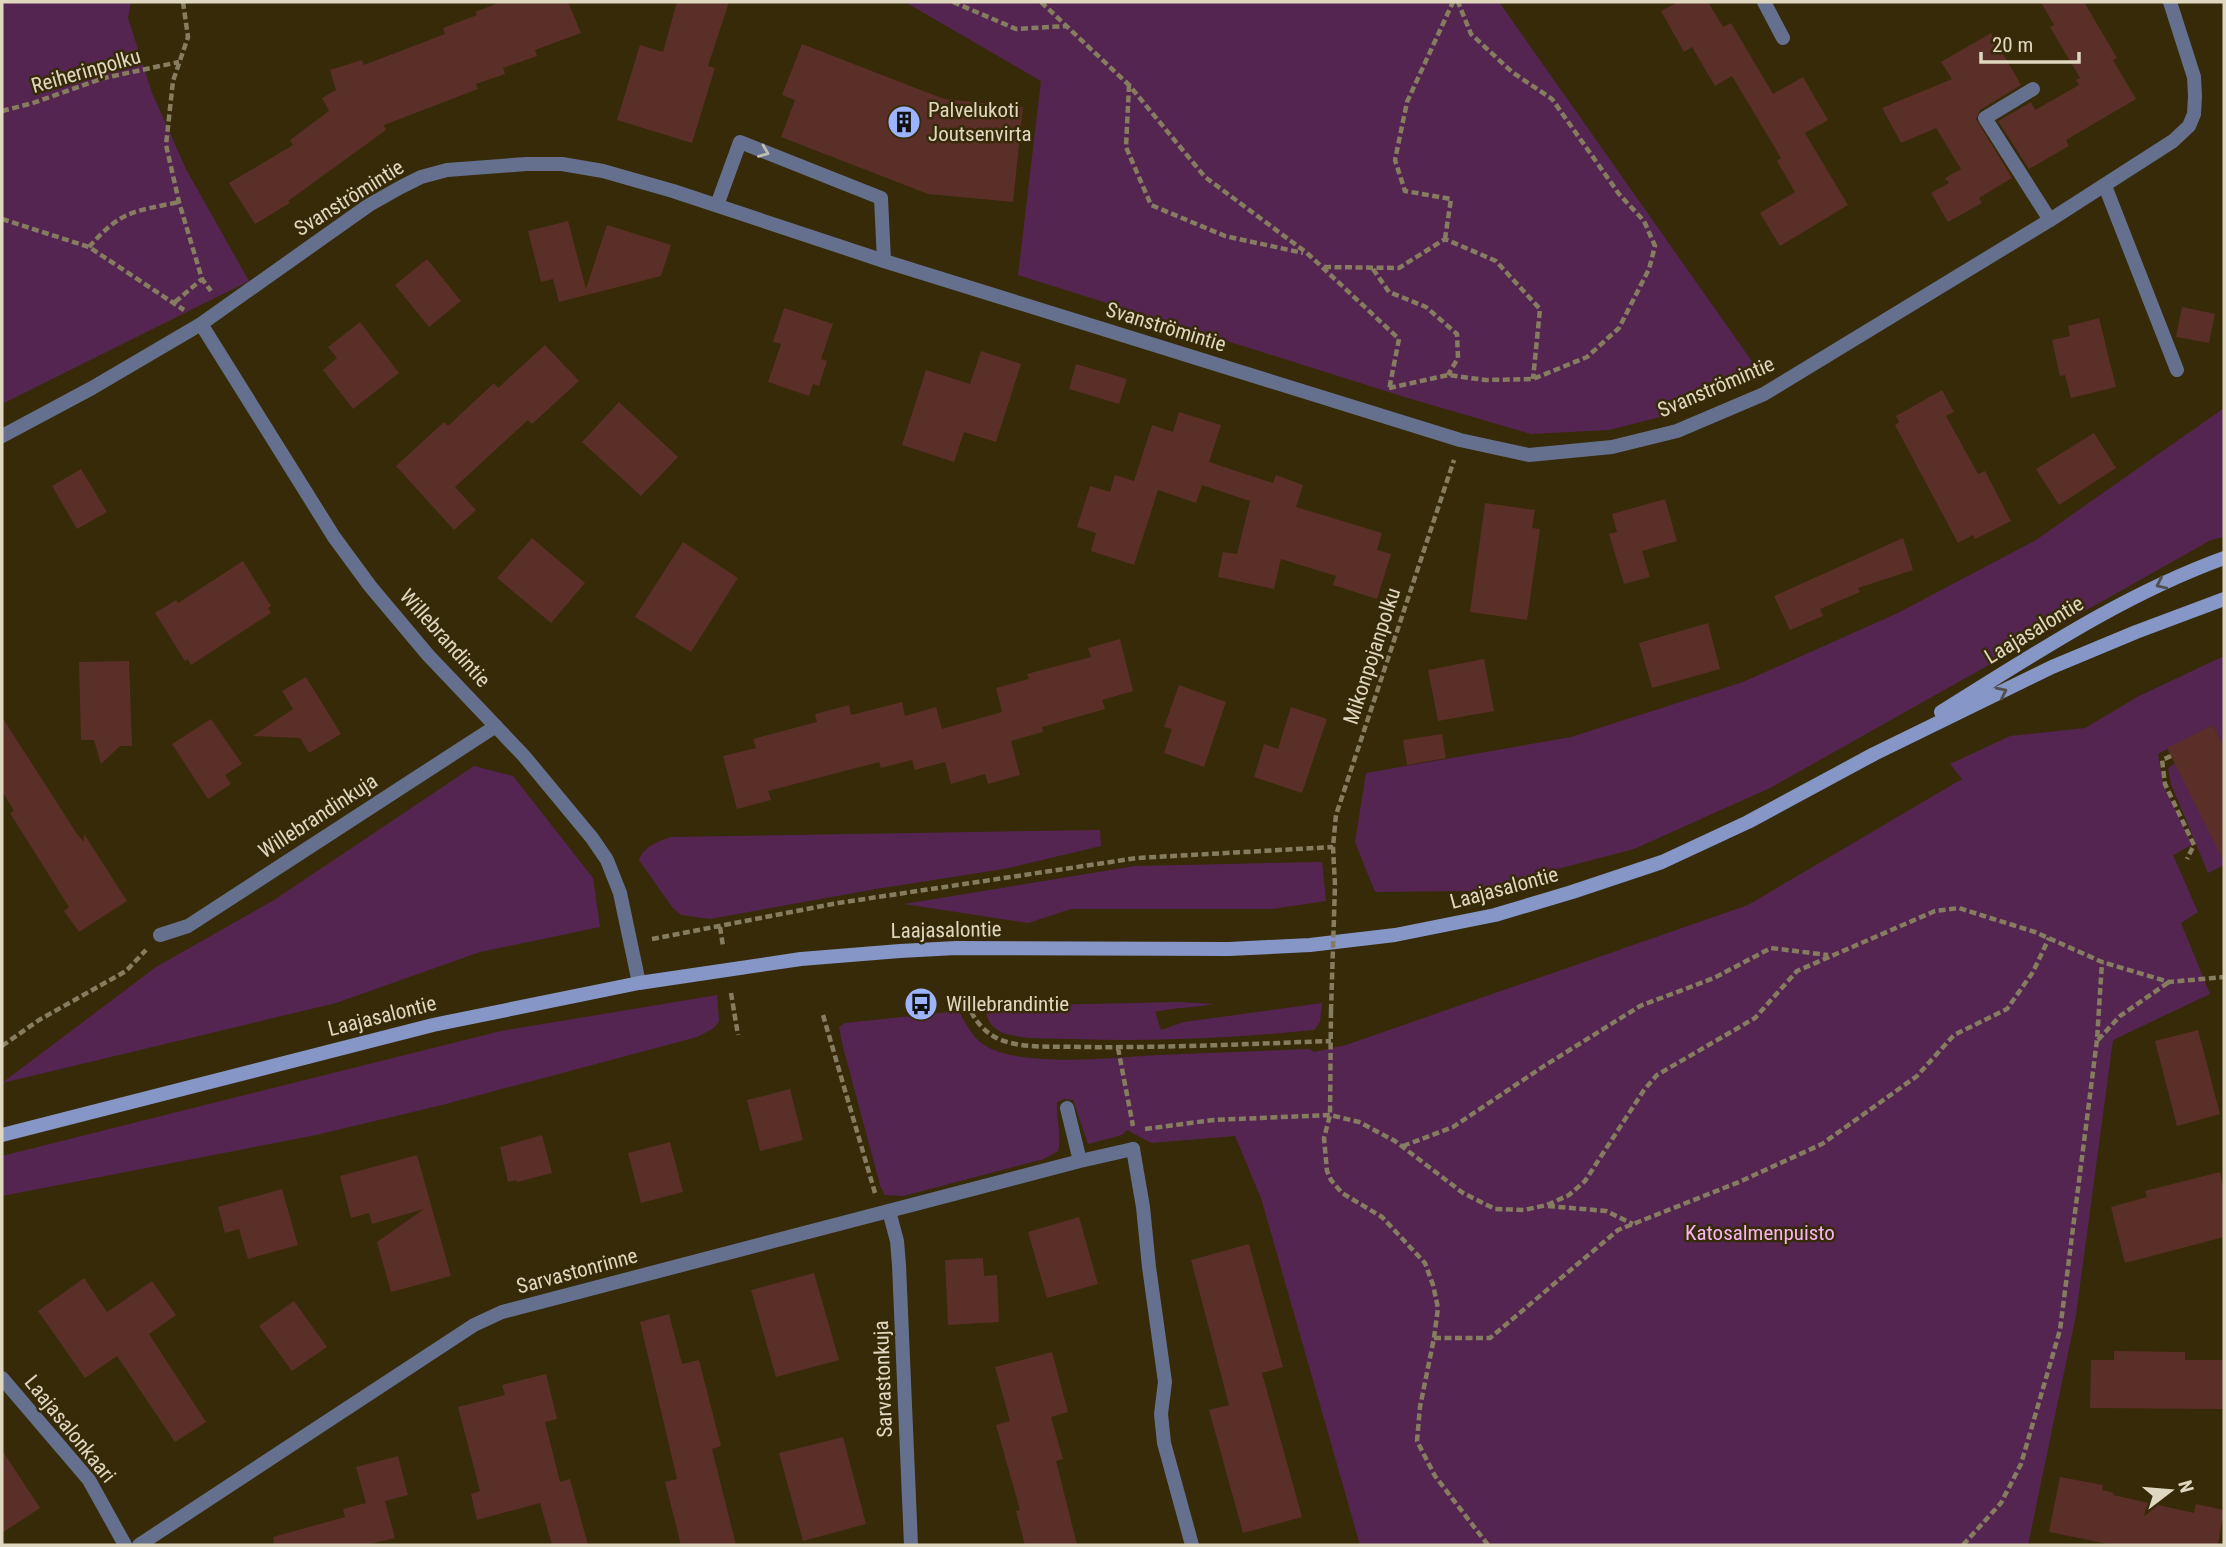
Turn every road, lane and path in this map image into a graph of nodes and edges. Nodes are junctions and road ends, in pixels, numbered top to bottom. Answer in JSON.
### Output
{"nodes":[{"id":1,"x":183,"y":2,"type":"edge"},
{"id":2,"x":953,"y":2,"type":"edge"},
{"id":3,"x":1041,"y":2,"type":"edge"},
{"id":4,"x":1453,"y":2,"type":"edge"},
{"id":5,"x":1458,"y":2,"type":"edge"},
{"id":6,"x":1764,"y":2,"type":"edge"},
{"id":7,"x":2170,"y":2,"type":"edge"},
{"id":8,"x":1067,"y":26,"type":"junction"},
{"id":9,"x":1783,"y":38,"type":"dead end"},
{"id":10,"x":180,"y":62,"type":"junction"},
{"id":11,"x":1129,"y":85,"type":"junction"},
{"id":12,"x":2033,"y":89,"type":"dead end"},
{"id":13,"x":2,"y":111,"type":"edge"},
{"id":14,"x":2105,"y":186,"type":"junction"},
{"id":15,"x":179,"y":202,"type":"junction"},
{"id":16,"x":717,"y":205,"type":"junction"},
{"id":17,"x":2,"y":219,"type":"edge"},
{"id":18,"x":2050,"y":220,"type":"junction"},
{"id":19,"x":1445,"y":239,"type":"junction"},
{"id":20,"x":89,"y":247,"type":"junction"},
{"id":21,"x":1307,"y":253,"type":"junction"},
{"id":22,"x":884,"y":261,"type":"junction"},
{"id":23,"x":1323,"y":267,"type":"junction"},
{"id":24,"x":1372,"y":268,"type":"junction"},
{"id":25,"x":202,"y":279,"type":"junction"},
{"id":26,"x":213,"y":294,"type":"dead end"},
{"id":27,"x":175,"y":302,"type":"junction"},
{"id":28,"x":201,"y":324,"type":"junction"},
{"id":29,"x":2177,"y":370,"type":"dead end"},
{"id":30,"x":1448,"y":375,"type":"junction"},
{"id":31,"x":1533,"y":379,"type":"junction"},
{"id":32,"x":2,"y":436,"type":"edge"},
{"id":33,"x":1460,"y":440,"type":"junction"},
{"id":34,"x":2224,"y":558,"type":"edge"},
{"id":35,"x":2224,"y":599,"type":"edge"},
{"id":36,"x":496,"y":726,"type":"junction"},
{"id":37,"x":1874,"y":754,"type":"junction"},
{"id":38,"x":2171,"y":756,"type":"dead end"},
{"id":39,"x":1333,"y":847,"type":"junction"},
{"id":40,"x":2187,"y":859,"type":"dead end"},
{"id":41,"x":160,"y":936,"type":"joint"},
{"id":42,"x":2049,"y":938,"type":"junction"},
{"id":43,"x":631,"y":943,"type":"junction"},
{"id":44,"x":1831,"y":956,"type":"junction"},
{"id":45,"x":2102,"y":962,"type":"junction"},
{"id":46,"x":2224,"y":977,"type":"edge"},
{"id":47,"x":2169,"y":982,"type":"junction"},
{"id":48,"x":639,"y":983,"type":"junction"},
{"id":49,"x":967,"y":1002,"type":"dead end"},
{"id":50,"x":823,"y":1015,"type":"dead end"},
{"id":51,"x":2097,"y":1040,"type":"junction"},
{"id":52,"x":1331,"y":1041,"type":"junction"},
{"id":53,"x":2,"y":1046,"type":"edge"},
{"id":54,"x":1118,"y":1048,"type":"junction"},
{"id":55,"x":1067,"y":1108,"type":"dead end"},
{"id":56,"x":1330,"y":1115,"type":"junction"},
{"id":57,"x":2,"y":1135,"type":"edge"},
{"id":58,"x":1402,"y":1146,"type":"junction"},
{"id":59,"x":1080,"y":1161,"type":"junction"},
{"id":60,"x":1548,"y":1205,"type":"junction"},
{"id":61,"x":890,"y":1211,"type":"junction"},
{"id":62,"x":1633,"y":1224,"type":"junction"},
{"id":63,"x":1434,"y":1338,"type":"junction"},
{"id":64,"x":2,"y":1378,"type":"edge"},
{"id":65,"x":125,"y":1545,"type":"edge"},
{"id":66,"x":139,"y":1545,"type":"edge"},
{"id":67,"x":911,"y":1545,"type":"edge"},
{"id":68,"x":1192,"y":1545,"type":"edge"},
{"id":69,"x":1488,"y":1545,"type":"edge"},
{"id":70,"x":1963,"y":1545,"type":"edge"}],
"edges":[{"from":1,"to":10,"type":"path"},
{"from":2,"to":8,"type":"path"},
{"from":3,"to":8,"type":"path"},
{"from":4,"to":19,"type":"path"},
{"from":5,"to":31,"type":"path"},
{"from":6,"to":9,"type":"street"},
{"from":7,"to":14,"type":"street","name":"Svanströmintie"},
{"from":8,"to":11,"type":"path"},
{"from":10,"to":13,"type":"path","name":"Reiherinpolku"},
{"from":10,"to":15,"type":"path"},
{"from":11,"to":21,"type":"path"},
{"from":11,"to":21,"type":"path"},
{"from":12,"to":18,"type":"street"},
{"from":14,"to":18,"type":"street","name":"Svanströmintie"},
{"from":14,"to":29,"type":"street"},
{"from":15,"to":20,"type":"path"},
{"from":15,"to":25,"type":"path"},
{"from":16,"to":22,"type":"street","name":"Svanströmintie"},
{"from":16,"to":22,"type":"street","one_way":true},
{"from":16,"to":28,"type":"street","name":"Svanströmintie"},
{"from":17,"to":20,"type":"path"},
{"from":18,"to":33,"type":"street","name":"Svanströmintie"},
{"from":19,"to":24,"type":"path"},
{"from":19,"to":31,"type":"path"},
{"from":20,"to":27,"type":"path"},
{"from":21,"to":23,"type":"path"},
{"from":22,"to":33,"type":"street","name":"Svanströmintie"},
{"from":23,"to":24,"type":"path"},
{"from":23,"to":30,"type":"path"},
{"from":24,"to":30,"type":"path"},
{"from":25,"to":26,"type":"path"},
{"from":25,"to":27,"type":"path"},
{"from":27,"to":28,"type":"path"},
{"from":28,"to":32,"type":"street","name":"Svanströmintie"},
{"from":28,"to":36,"type":"street","name":"Willebrandintie"},
{"from":30,"to":31,"type":"path"},
{"from":33,"to":39,"type":"path","name":"Mikonpojanpolku"},
{"from":34,"to":37,"type":"main road","name":"Laajasalontie","one_way":true},
{"from":37,"to":35,"type":"main road","name":"Laajasalontie","one_way":true},
{"from":36,"to":41,"type":"street","name":"Willebrandinkuja"},
{"from":36,"to":43,"type":"street","name":"Willebrandintie"},
{"from":37,"to":48,"type":"main road","name":"Laajasalontie"},
{"from":38,"to":40,"type":"path"},
{"from":39,"to":43,"type":"path"},
{"from":39,"to":52,"type":"path","name":"Mikonpojanpolku","bridge":true},
{"from":41,"to":53,"type":"path"},
{"from":42,"to":44,"type":"path"},
{"from":42,"to":45,"type":"path"},
{"from":42,"to":62,"type":"path"},
{"from":43,"to":48,"type":"street","name":"Willebrandintie"},
{"from":44,"to":58,"type":"path"},
{"from":44,"to":60,"type":"path"},
{"from":45,"to":47,"type":"path"},
{"from":45,"to":51,"type":"path"},
{"from":46,"to":47,"type":"path"},
{"from":47,"to":51,"type":"path"},
{"from":48,"to":57,"type":"main road","name":"Laajasalontie"},
{"from":49,"to":54,"type":"path"},
{"from":50,"to":61,"type":"path"},
{"from":51,"to":70,"type":"path"},
{"from":52,"to":54,"type":"path"},
{"from":52,"to":56,"type":"path","name":"Mikonpojanpolku"},
{"from":54,"to":56,"type":"path"},
{"from":55,"to":59,"type":"street"},
{"from":56,"to":58,"type":"path"},
{"from":56,"to":63,"type":"path","name":"Mikonpojanpolku"},
{"from":58,"to":60,"type":"path"},
{"from":59,"to":61,"type":"street","name":"Sarvastonrinne"},
{"from":59,"to":68,"type":"street","name":"Sarvastonrinne"},
{"from":60,"to":62,"type":"path"},
{"from":61,"to":66,"type":"street","name":"Sarvastonrinne"},
{"from":61,"to":67,"type":"street","name":"Sarvastonkuja"},
{"from":62,"to":63,"type":"path"},
{"from":63,"to":69,"type":"path"},
{"from":64,"to":65,"type":"street","name":"Laajasalonkaari"}]}
